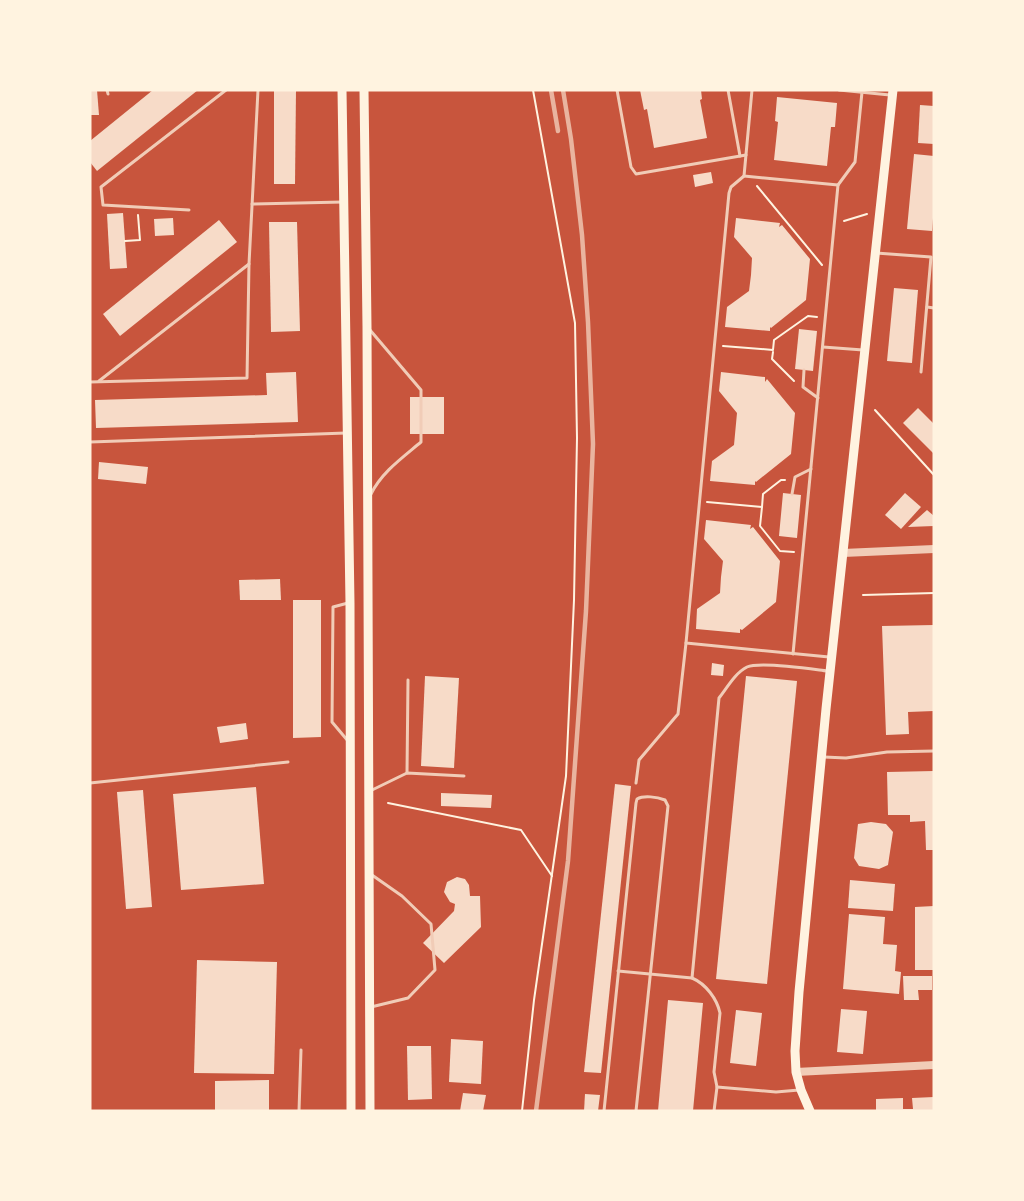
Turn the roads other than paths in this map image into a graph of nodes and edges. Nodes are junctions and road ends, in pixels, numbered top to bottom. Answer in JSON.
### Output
{"nodes":[{"id":1,"x":226,"y":90,"type":"edge"},
{"id":2,"x":258,"y":90,"type":"edge"},
{"id":3,"x":342,"y":90,"type":"edge"},
{"id":4,"x":364,"y":90,"type":"edge"},
{"id":5,"x":616,"y":90,"type":"edge"},
{"id":6,"x":728,"y":90,"type":"edge"},
{"id":7,"x":752,"y":90,"type":"edge"},
{"id":8,"x":838,"y":90,"type":"edge"},
{"id":9,"x":862,"y":92,"type":"junction"},
{"id":10,"x":892,"y":93,"type":"edge"},
{"id":11,"x":746,"y":155,"type":"junction"},
{"id":12,"x":740,"y":156,"type":"junction"},
{"id":13,"x":744,"y":177,"type":"junction"},
{"id":14,"x":838,"y":185,"type":"junction"},
{"id":15,"x":345,"y":202,"type":"junction"},
{"id":16,"x":252,"y":204,"type":"junction"},
{"id":17,"x":189,"y":210,"type":"dead end"},
{"id":18,"x":874,"y":253,"type":"junction"},
{"id":19,"x":249,"y":264,"type":"junction"},
{"id":20,"x":927,"y":307,"type":"junction"},
{"id":21,"x":934,"y":308,"type":"edge"},
{"id":22,"x":367,"y":326,"type":"junction"},
{"id":23,"x":823,"y":346,"type":"junction"},
{"id":24,"x":864,"y":351,"type":"junction"},
{"id":25,"x":804,"y":370,"type":"dead end"},
{"id":26,"x":921,"y":372,"type":"dead end"},
{"id":27,"x":90,"y":382,"type":"edge"},
{"id":28,"x":98,"y":382,"type":"junction"},
{"id":29,"x":818,"y":398,"type":"junction"},
{"id":30,"x":348,"y":433,"type":"junction"},
{"id":31,"x":90,"y":442,"type":"edge"},
{"id":32,"x":811,"y":469,"type":"junction"},
{"id":33,"x":792,"y":494,"type":"dead end"},
{"id":34,"x":367,"y":501,"type":"junction"},
{"id":35,"x":934,"y":549,"type":"edge"},
{"id":36,"x":843,"y":553,"type":"junction"},
{"id":37,"x":350,"y":603,"type":"junction"},
{"id":38,"x":686,"y":643,"type":"junction"},
{"id":39,"x":793,"y":654,"type":"junction"},
{"id":40,"x":832,"y":657,"type":"junction"},
{"id":41,"x":830,"y":671,"type":"junction"},
{"id":42,"x":408,"y":680,"type":"dead end"},
{"id":43,"x":351,"y":745,"type":"junction"},
{"id":44,"x":934,"y":751,"type":"edge"},
{"id":45,"x":822,"y":757,"type":"junction"},
{"id":46,"x":288,"y":762,"type":"dead end"},
{"id":47,"x":406,"y":773,"type":"junction"},
{"id":48,"x":464,"y":776,"type":"dead end"},
{"id":49,"x":90,"y":783,"type":"edge"},
{"id":50,"x":636,"y":783,"type":"dead end"},
{"id":51,"x":369,"y":792,"type":"junction"},
{"id":52,"x":369,"y":873,"type":"junction"},
{"id":53,"x":618,"y":971,"type":"junction"},
{"id":54,"x":650,"y":974,"type":"junction"},
{"id":55,"x":692,"y":978,"type":"junction"},
{"id":56,"x":369,"y":1007,"type":"junction"},
{"id":57,"x":301,"y":1050,"type":"dead end"},
{"id":58,"x":934,"y":1065,"type":"edge"},
{"id":59,"x":796,"y":1072,"type":"junction"},
{"id":60,"x":717,"y":1087,"type":"junction"},
{"id":61,"x":801,"y":1090,"type":"junction"},
{"id":62,"x":299,"y":1111,"type":"edge"},
{"id":63,"x":351,"y":1111,"type":"edge"},
{"id":64,"x":370,"y":1111,"type":"edge"},
{"id":65,"x":604,"y":1111,"type":"edge"},
{"id":66,"x":636,"y":1111,"type":"edge"},
{"id":67,"x":714,"y":1111,"type":"edge"},
{"id":68,"x":810,"y":1111,"type":"edge"}],
"edges":[{"from":1,"to":17,"type":"lane"},
{"from":2,"to":16,"type":"lane"},
{"from":3,"to":15,"type":"main road"},
{"from":4,"to":22,"type":"main road"},
{"from":5,"to":12,"type":"lane"},
{"from":6,"to":12,"type":"lane"},
{"from":7,"to":11,"type":"lane"},
{"from":8,"to":9,"type":"lane"},
{"from":9,"to":10,"type":"lane"},
{"from":9,"to":14,"type":"lane"},
{"from":10,"to":18,"type":"main road"},
{"from":11,"to":12,"type":"lane"},
{"from":11,"to":13,"type":"lane"},
{"from":13,"to":14,"type":"lane"},
{"from":13,"to":38,"type":"lane"},
{"from":14,"to":23,"type":"lane"},
{"from":15,"to":16,"type":"lane"},
{"from":15,"to":30,"type":"main road"},
{"from":16,"to":19,"type":"lane"},
{"from":18,"to":20,"type":"lane"},
{"from":18,"to":24,"type":"main road"},
{"from":19,"to":28,"type":"lane"},
{"from":19,"to":28,"type":"lane"},
{"from":20,"to":21,"type":"lane"},
{"from":20,"to":26,"type":"lane"},
{"from":22,"to":34,"type":"main road"},
{"from":22,"to":34,"type":"lane"},
{"from":23,"to":24,"type":"lane"},
{"from":23,"to":29,"type":"lane"},
{"from":24,"to":36,"type":"main road"},
{"from":25,"to":29,"type":"lane"},
{"from":27,"to":28,"type":"lane"},
{"from":29,"to":32,"type":"lane"},
{"from":30,"to":31,"type":"lane"},
{"from":30,"to":37,"type":"main road"},
{"from":32,"to":33,"type":"lane"},
{"from":32,"to":39,"type":"lane"},
{"from":34,"to":51,"type":"main road"},
{"from":35,"to":36,"type":"street"},
{"from":36,"to":40,"type":"main road"},
{"from":37,"to":43,"type":"main road"},
{"from":37,"to":43,"type":"lane"},
{"from":38,"to":39,"type":"lane"},
{"from":38,"to":50,"type":"lane"},
{"from":39,"to":40,"type":"lane"},
{"from":40,"to":41,"type":"main road"},
{"from":41,"to":45,"type":"main road"},
{"from":41,"to":55,"type":"lane"},
{"from":42,"to":47,"type":"lane"},
{"from":43,"to":63,"type":"main road"},
{"from":44,"to":45,"type":"lane"},
{"from":45,"to":59,"type":"main road"},
{"from":46,"to":49,"type":"lane"},
{"from":47,"to":48,"type":"lane"},
{"from":47,"to":51,"type":"lane"},
{"from":51,"to":52,"type":"main road"},
{"from":52,"to":56,"type":"main road"},
{"from":52,"to":56,"type":"lane"},
{"from":53,"to":54,"type":"lane"},
{"from":53,"to":54,"type":"lane"},
{"from":53,"to":65,"type":"lane"},
{"from":54,"to":55,"type":"lane"},
{"from":54,"to":66,"type":"lane"},
{"from":55,"to":60,"type":"lane"},
{"from":56,"to":64,"type":"main road"},
{"from":57,"to":62,"type":"lane"},
{"from":58,"to":59,"type":"street"},
{"from":59,"to":61,"type":"main road"},
{"from":60,"to":61,"type":"lane"},
{"from":60,"to":67,"type":"lane"},
{"from":61,"to":68,"type":"main road"}]}
